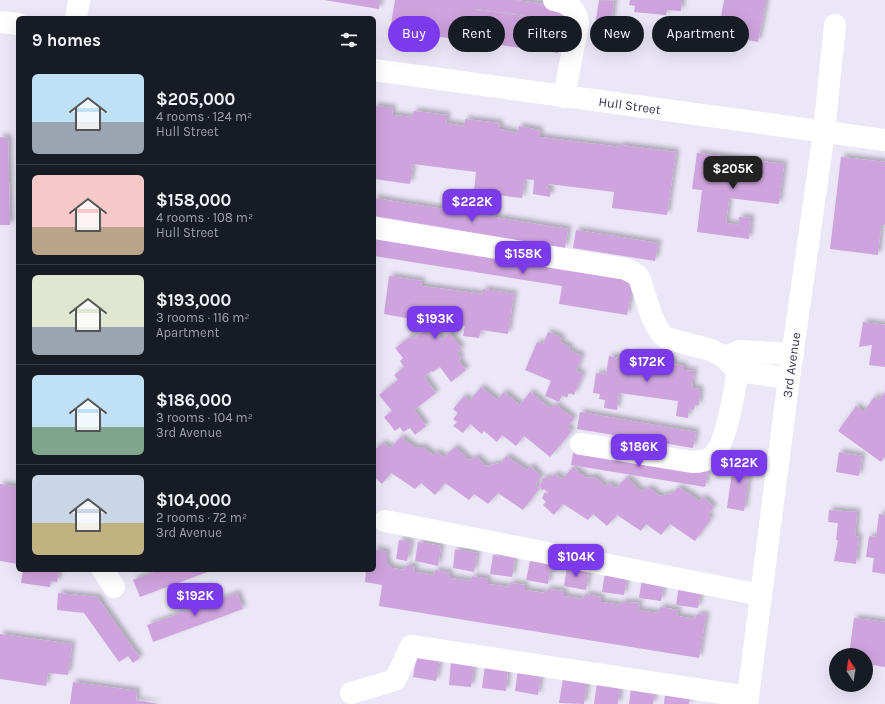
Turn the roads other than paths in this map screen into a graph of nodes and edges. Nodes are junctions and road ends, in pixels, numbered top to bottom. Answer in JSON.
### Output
{"nodes":[{"id":1,"x":79,"y":0,"type":"edge"},
{"id":2,"x":554,"y":0,"type":"edge"},
{"id":3,"x":76,"y":16,"type":"edge"},
{"id":4,"x":0,"y":22,"type":"edge"},
{"id":5,"x":16,"y":24,"type":"edge"},
{"id":6,"x":835,"y":25,"type":"dead end"},
{"id":7,"x":376,"y":70,"type":"edge"},
{"id":8,"x":564,"y":97,"type":"junction"},
{"id":9,"x":824,"y":132,"type":"junction"},
{"id":10,"x":885,"y":140,"type":"edge"},
{"id":11,"x":376,"y":228,"type":"edge"},
{"id":12,"x":793,"y":354,"type":"junction"},
{"id":13,"x":734,"y":360,"type":"junction"},
{"id":14,"x":789,"y":378,"type":"junction"},
{"id":15,"x":581,"y":444,"type":"dead end"},
{"id":16,"x":385,"y":521,"type":"dead end"},
{"id":17,"x":762,"y":594,"type":"junction"},
{"id":18,"x":351,"y":692,"type":"dead end"},
{"id":19,"x":748,"y":700,"type":"edge"}],
"edges":[{"from":1,"to":3,"type":"street"},
{"from":2,"to":8,"type":"street"},
{"from":4,"to":5,"type":"street"},
{"from":6,"to":9,"type":"street","name":"3rd Avenue"},
{"from":7,"to":8,"type":"street","name":"Hull Street"},
{"from":8,"to":9,"type":"street","name":"Hull Street"},
{"from":9,"to":10,"type":"street","name":"Hull Street"},
{"from":9,"to":12,"type":"street","name":"3rd Avenue"},
{"from":11,"to":13,"type":"street"},
{"from":12,"to":13,"type":"street"},
{"from":12,"to":14,"type":"street","name":"3rd Avenue"},
{"from":13,"to":14,"type":"street"},
{"from":13,"to":15,"type":"street"},
{"from":14,"to":17,"type":"street","name":"3rd Avenue"},
{"from":16,"to":17,"type":"street"},
{"from":17,"to":19,"type":"street","name":"3rd Avenue"},
{"from":18,"to":19,"type":"street"}]}
